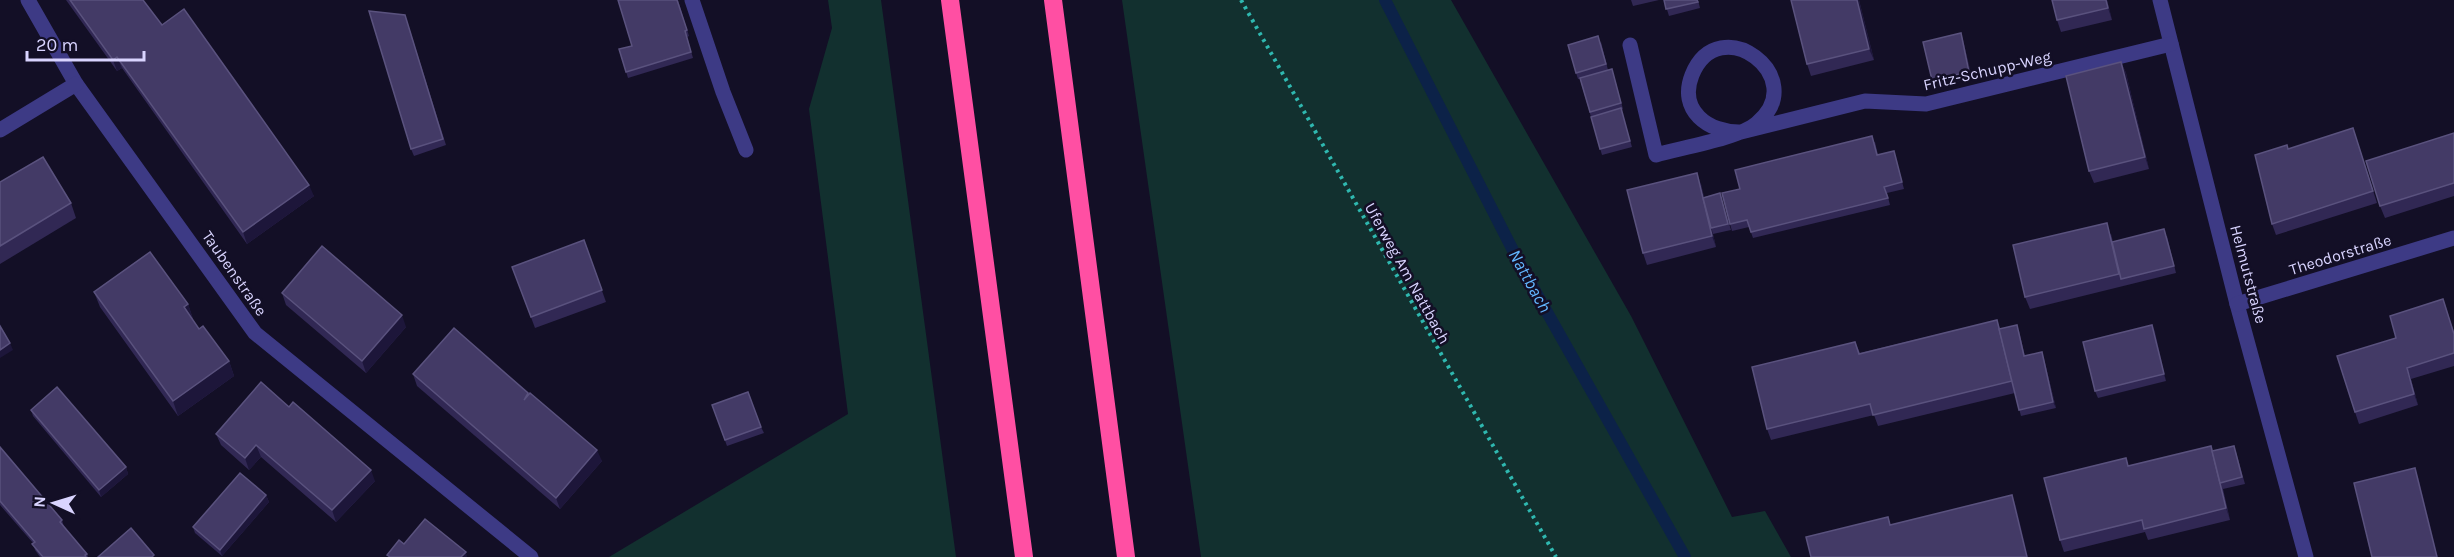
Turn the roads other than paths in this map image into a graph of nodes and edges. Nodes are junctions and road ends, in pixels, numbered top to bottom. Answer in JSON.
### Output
{"nodes":[{"id":1,"x":28,"y":0,"type":"edge"},
{"id":2,"x":692,"y":0,"type":"edge"},
{"id":3,"x":950,"y":0,"type":"edge"},
{"id":4,"x":1053,"y":0,"type":"edge"},
{"id":5,"x":2160,"y":0,"type":"edge"},
{"id":6,"x":2171,"y":44,"type":"junction"},
{"id":7,"x":1630,"y":45,"type":"dead end"},
{"id":8,"x":76,"y":84,"type":"junction"},
{"id":9,"x":0,"y":130,"type":"edge"},
{"id":10,"x":1741,"y":132,"type":"junction"},
{"id":11,"x":746,"y":150,"type":"dead end"},
{"id":12,"x":2454,"y":238,"type":"edge"},
{"id":13,"x":2237,"y":304,"type":"junction"},
{"id":14,"x":531,"y":557,"type":"edge"},
{"id":15,"x":1024,"y":557,"type":"edge"},
{"id":16,"x":1126,"y":557,"type":"edge"},
{"id":17,"x":2306,"y":557,"type":"edge"}],
"edges":[{"from":1,"to":8,"type":"street","name":"Taubenstraße"},
{"from":2,"to":11,"type":"street"},
{"from":3,"to":15,"type":"highway"},
{"from":4,"to":16,"type":"highway"},
{"from":5,"to":6,"type":"street","name":"Helmutstraße"},
{"from":6,"to":10,"type":"street","name":"Fritz-Schupp-Weg"},
{"from":6,"to":13,"type":"street","name":"Helmutstraße"},
{"from":7,"to":10,"type":"street","name":"Fritz-Schupp-Weg"},
{"from":8,"to":9,"type":"street"},
{"from":8,"to":14,"type":"street","name":"Taubenstraße"},
{"from":10,"to":10,"type":"street","name":"Fritz-Schupp-Weg"},
{"from":12,"to":13,"type":"street","name":"Theodorstraße"},
{"from":13,"to":17,"type":"street","name":"Helmutstraße"}]}
